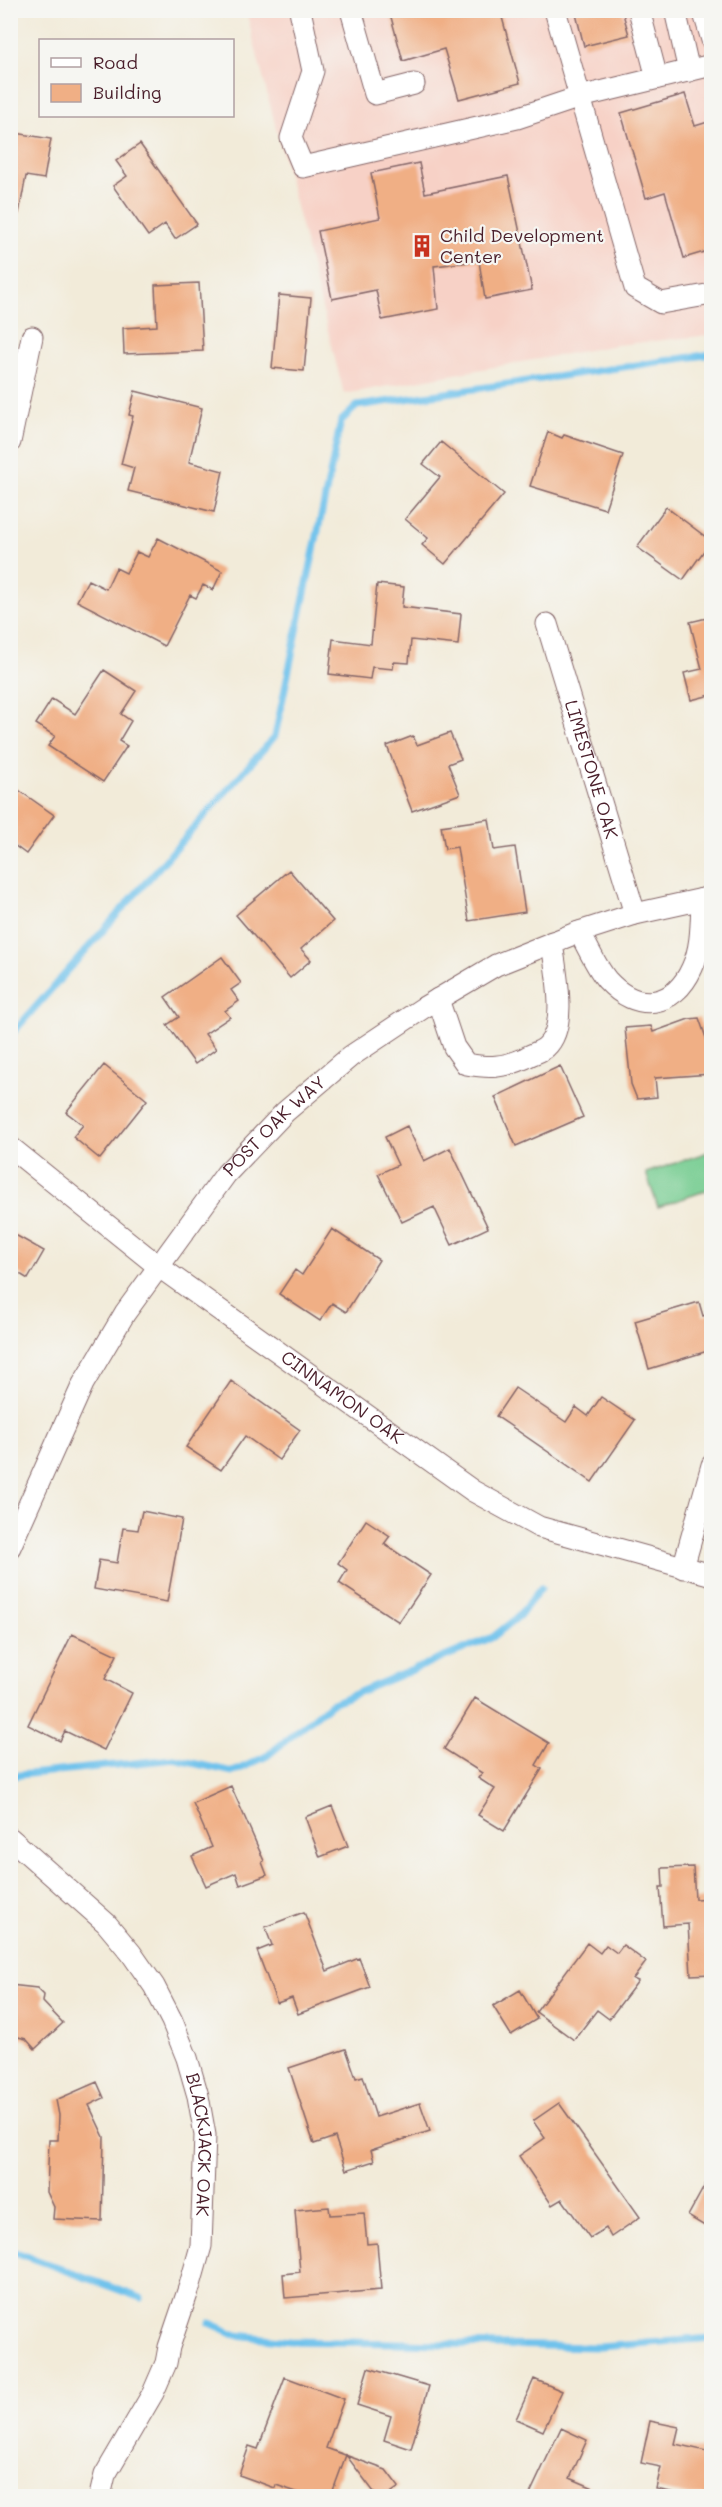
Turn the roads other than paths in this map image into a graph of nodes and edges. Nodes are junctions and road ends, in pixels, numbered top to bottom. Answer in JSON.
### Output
{"nodes":[{"id":1,"x":300,"y":10,"type":"edge"},
{"id":2,"x":351,"y":10,"type":"edge"},
{"id":3,"x":555,"y":10,"type":"edge"},
{"id":4,"x":639,"y":10,"type":"edge"},
{"id":5,"x":675,"y":10,"type":"edge"},
{"id":6,"x":703,"y":10,"type":"edge"},
{"id":7,"x":711,"y":39,"type":"edge"},
{"id":8,"x":711,"y":65,"type":"edge"},
{"id":9,"x":689,"y":71,"type":"junction"},
{"id":10,"x":657,"y":78,"type":"junction"},
{"id":11,"x":414,"y":84,"type":"dead end"},
{"id":12,"x":580,"y":97,"type":"junction"},
{"id":13,"x":711,"y":294,"type":"edge"},
{"id":14,"x":32,"y":337,"type":"dead end"},
{"id":15,"x":10,"y":442,"type":"edge"},
{"id":16,"x":547,"y":624,"type":"dead end"},
{"id":17,"x":707,"y":898,"type":"edge"},
{"id":18,"x":635,"y":914,"type":"junction"},
{"id":19,"x":579,"y":932,"type":"junction"},
{"id":20,"x":552,"y":942,"type":"junction"},
{"id":21,"x":438,"y":999,"type":"junction"},
{"id":22,"x":10,"y":1147,"type":"edge"},
{"id":23,"x":158,"y":1266,"type":"junction"},
{"id":24,"x":711,"y":1465,"type":"edge"},
{"id":25,"x":10,"y":1547,"type":"edge"},
{"id":26,"x":683,"y":1568,"type":"junction"},
{"id":27,"x":711,"y":1575,"type":"edge"},
{"id":28,"x":10,"y":1838,"type":"edge"},
{"id":29,"x":100,"y":2496,"type":"edge"}],
"edges":[{"from":1,"to":12,"type":"street"},
{"from":2,"to":11,"type":"street"},
{"from":3,"to":12,"type":"street"},
{"from":4,"to":10,"type":"street"},
{"from":5,"to":9,"type":"street"},
{"from":6,"to":7,"type":"street"},
{"from":8,"to":9,"type":"street"},
{"from":9,"to":10,"type":"street"},
{"from":10,"to":12,"type":"street"},
{"from":12,"to":13,"type":"street"},
{"from":14,"to":15,"type":"street"},
{"from":16,"to":18,"type":"street","name":"LIMESTONE OAK"},
{"from":17,"to":18,"type":"street","name":"POST OAK WAY"},
{"from":17,"to":19,"type":"street"},
{"from":18,"to":19,"type":"street","name":"POST OAK WAY"},
{"from":19,"to":20,"type":"street","name":"POST OAK WAY"},
{"from":20,"to":21,"type":"street","name":"POST OAK WAY"},
{"from":20,"to":21,"type":"street"},
{"from":21,"to":23,"type":"street","name":"POST OAK WAY"},
{"from":22,"to":23,"type":"street","name":"CINNAMON OAK"},
{"from":23,"to":25,"type":"street","name":"POST OAK WAY"},
{"from":23,"to":26,"type":"street","name":"CINNAMON OAK"},
{"from":24,"to":26,"type":"street"},
{"from":26,"to":27,"type":"street","name":"CINNAMON OAK"},
{"from":28,"to":29,"type":"street","name":"BLACKJACK OAK"}]}
